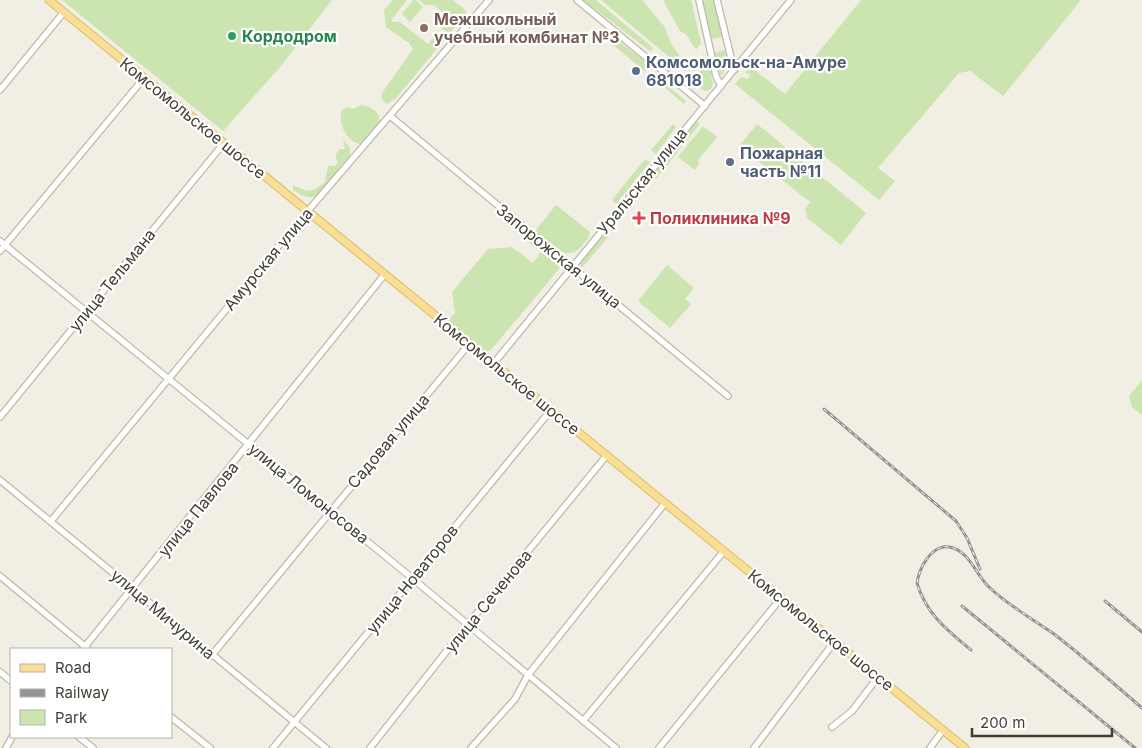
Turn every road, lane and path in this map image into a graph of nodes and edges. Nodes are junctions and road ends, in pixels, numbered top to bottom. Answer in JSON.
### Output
{"nodes":[{"id":1,"x":49,"y":0,"type":"edge"},
{"id":2,"x":489,"y":0,"type":"edge"},
{"id":3,"x":577,"y":0,"type":"edge"},
{"id":4,"x":699,"y":0,"type":"edge"},
{"id":5,"x":717,"y":0,"type":"edge"},
{"id":6,"x":792,"y":0,"type":"edge"},
{"id":7,"x":64,"y":12,"type":"junction"},
{"id":8,"x":734,"y":70,"type":"junction"},
{"id":9,"x":144,"y":78,"type":"junction"},
{"id":10,"x":721,"y":86,"type":"junction"},
{"id":11,"x":0,"y":90,"type":"edge"},
{"id":12,"x":705,"y":106,"type":"junction"},
{"id":13,"x":390,"y":116,"type":"junction"},
{"id":14,"x":224,"y":143,"type":"junction"},
{"id":15,"x":308,"y":211,"type":"junction"},
{"id":16,"x":2,"y":243,"type":"edge"},
{"id":17,"x":0,"y":251,"type":"edge"},
{"id":18,"x":572,"y":266,"type":"junction"},
{"id":19,"x":385,"y":274,"type":"junction"},
{"id":20,"x":86,"y":312,"type":"junction"},
{"id":21,"x":470,"y":343,"type":"junction"},
{"id":22,"x":494,"y":363,"type":"junction"},
{"id":23,"x":167,"y":378,"type":"junction"},
{"id":24,"x":728,"y":396,"type":"dead end"},
{"id":25,"x":551,"y":410,"type":"junction"},
{"id":26,"x":0,"y":417,"type":"edge"},
{"id":27,"x":249,"y":445,"type":"junction"},
{"id":28,"x":607,"y":456,"type":"junction"},
{"id":29,"x":0,"y":480,"type":"edge"},
{"id":30,"x":665,"y":503,"type":"junction"},
{"id":31,"x":331,"y":511,"type":"junction"},
{"id":32,"x":51,"y":522,"type":"junction"},
{"id":33,"x":724,"y":551,"type":"junction"},
{"id":34,"x":0,"y":576,"type":"edge"},
{"id":35,"x":412,"y":578,"type":"junction"},
{"id":36,"x":133,"y":590,"type":"junction"},
{"id":37,"x":782,"y":598,"type":"junction"},
{"id":38,"x":468,"y":624,"type":"junction"},
{"id":39,"x":834,"y":641,"type":"junction"},
{"id":40,"x":86,"y":648,"type":"edge"},
{"id":41,"x":212,"y":655,"type":"junction"},
{"id":42,"x":0,"y":672,"type":"edge"},
{"id":43,"x":528,"y":675,"type":"junction"},
{"id":44,"x":878,"y":677,"type":"junction"},
{"id":45,"x":10,"y":681,"type":"edge"},
{"id":46,"x":172,"y":718,"type":"edge"},
{"id":47,"x":583,"y":721,"type":"junction"},
{"id":48,"x":294,"y":722,"type":"junction"},
{"id":49,"x":832,"y":727,"type":"dead end"},
{"id":50,"x":943,"y":730,"type":"junction"},
{"id":51,"x":80,"y":738,"type":"edge"},
{"id":52,"x":93,"y":748,"type":"edge"},
{"id":53,"x":210,"y":748,"type":"edge"},
{"id":54,"x":273,"y":748,"type":"edge"},
{"id":55,"x":326,"y":748,"type":"edge"},
{"id":56,"x":370,"y":748,"type":"edge"},
{"id":57,"x":470,"y":748,"type":"edge"},
{"id":58,"x":616,"y":748,"type":"edge"},
{"id":59,"x":659,"y":748,"type":"edge"},
{"id":60,"x":754,"y":748,"type":"edge"},
{"id":61,"x":930,"y":748,"type":"edge"},
{"id":62,"x":965,"y":748,"type":"edge"}],
"edges":[{"from":1,"to":7,"type":"main road","name":"Комсомольское шоссе"},
{"from":2,"to":13,"type":"street","name":"Амурская улица"},
{"from":3,"to":12,"type":"street"},
{"from":4,"to":10,"type":"street"},
{"from":5,"to":8,"type":"street"},
{"from":6,"to":8,"type":"street","name":"Уральская улица"},
{"from":7,"to":9,"type":"main road","name":"Комсомольское шоссе"},
{"from":7,"to":11,"type":"street"},
{"from":8,"to":10,"type":"street","name":"Уральская улица"},
{"from":9,"to":14,"type":"main road","name":"Комсомольское шоссе"},
{"from":9,"to":16,"type":"street"},
{"from":10,"to":12,"type":"street","name":"Уральская улица"},
{"from":12,"to":18,"type":"street","name":"Уральская улица"},
{"from":13,"to":15,"type":"street","name":"Амурская улица"},
{"from":13,"to":18,"type":"street","name":"Запорожская улица"},
{"from":14,"to":15,"type":"main road","name":"Комсомольское шоссе"},
{"from":14,"to":20,"type":"street","name":"улица Тельмана"},
{"from":15,"to":19,"type":"main road","name":"Комсомольское шоссе"},
{"from":15,"to":23,"type":"street","name":"Амурская улица"},
{"from":16,"to":17,"type":"street"},
{"from":16,"to":20,"type":"street","name":"улица Ломоносова"},
{"from":18,"to":22,"type":"street","name":"Уральская улица"},
{"from":18,"to":24,"type":"street","name":"Запорожская улица"},
{"from":19,"to":21,"type":"main road","name":"Комсомольское шоссе"},
{"from":19,"to":27,"type":"street","name":"улица Павлова"},
{"from":20,"to":23,"type":"street","name":"улица Ломоносова"},
{"from":20,"to":26,"type":"street","name":"улица Тельмана"},
{"from":21,"to":22,"type":"main road","name":"Комсомольское шоссе"},
{"from":21,"to":31,"type":"street","name":"Садовая улица"},
{"from":22,"to":25,"type":"main road","name":"Комсомольское шоссе"},
{"from":23,"to":27,"type":"street","name":"улица Ломоносова"},
{"from":23,"to":32,"type":"street","name":"Амурская улица"},
{"from":25,"to":28,"type":"main road","name":"Комсомольское шоссе"},
{"from":25,"to":35,"type":"street","name":"улица Новаторов"},
{"from":27,"to":31,"type":"street","name":"улица Ломоносова"},
{"from":27,"to":36,"type":"street","name":"улица Павлова"},
{"from":28,"to":30,"type":"main road","name":"Комсомольское шоссе"},
{"from":28,"to":38,"type":"street","name":"улица Сеченова"},
{"from":29,"to":32,"type":"street","name":"улица Мичурина"},
{"from":30,"to":33,"type":"main road","name":"Комсомольское шоссе"},
{"from":30,"to":43,"type":"street"},
{"from":31,"to":35,"type":"street","name":"улица Ломоносова"},
{"from":31,"to":41,"type":"street","name":"Садовая улица"},
{"from":32,"to":36,"type":"street","name":"улица Мичурина"},
{"from":33,"to":37,"type":"main road","name":"Комсомольское шоссе"},
{"from":33,"to":47,"type":"street"},
{"from":34,"to":40,"type":"street"},
{"from":35,"to":38,"type":"street","name":"улица Ломоносова"},
{"from":35,"to":48,"type":"street","name":"улица Новаторов"},
{"from":36,"to":40,"type":"street","name":"улица Павлова"},
{"from":36,"to":41,"type":"street","name":"улица Мичурина"},
{"from":37,"to":39,"type":"main road","name":"Комсомольское шоссе"},
{"from":37,"to":59,"type":"street"},
{"from":38,"to":43,"type":"street","name":"улица Ломоносова"},
{"from":38,"to":56,"type":"street","name":"улица Сеченова"},
{"from":39,"to":44,"type":"main road","name":"Комсомольское шоссе"},
{"from":39,"to":60,"type":"street"},
{"from":41,"to":48,"type":"street","name":"улица Мичурина"},
{"from":42,"to":45,"type":"street"},
{"from":43,"to":47,"type":"street","name":"улица Ломоносова"},
{"from":43,"to":57,"type":"street"},
{"from":44,"to":49,"type":"street"},
{"from":44,"to":50,"type":"main road","name":"Комсомольское шоссе"},
{"from":46,"to":53,"type":"street"},
{"from":47,"to":58,"type":"street","name":"улица Ломоносова"},
{"from":48,"to":54,"type":"street","name":"улица Новаторов"},
{"from":48,"to":55,"type":"street","name":"улица Мичурина"},
{"from":50,"to":61,"type":"street"},
{"from":50,"to":62,"type":"main road","name":"Комсомольское шоссе"},
{"from":51,"to":52,"type":"street"}]}
